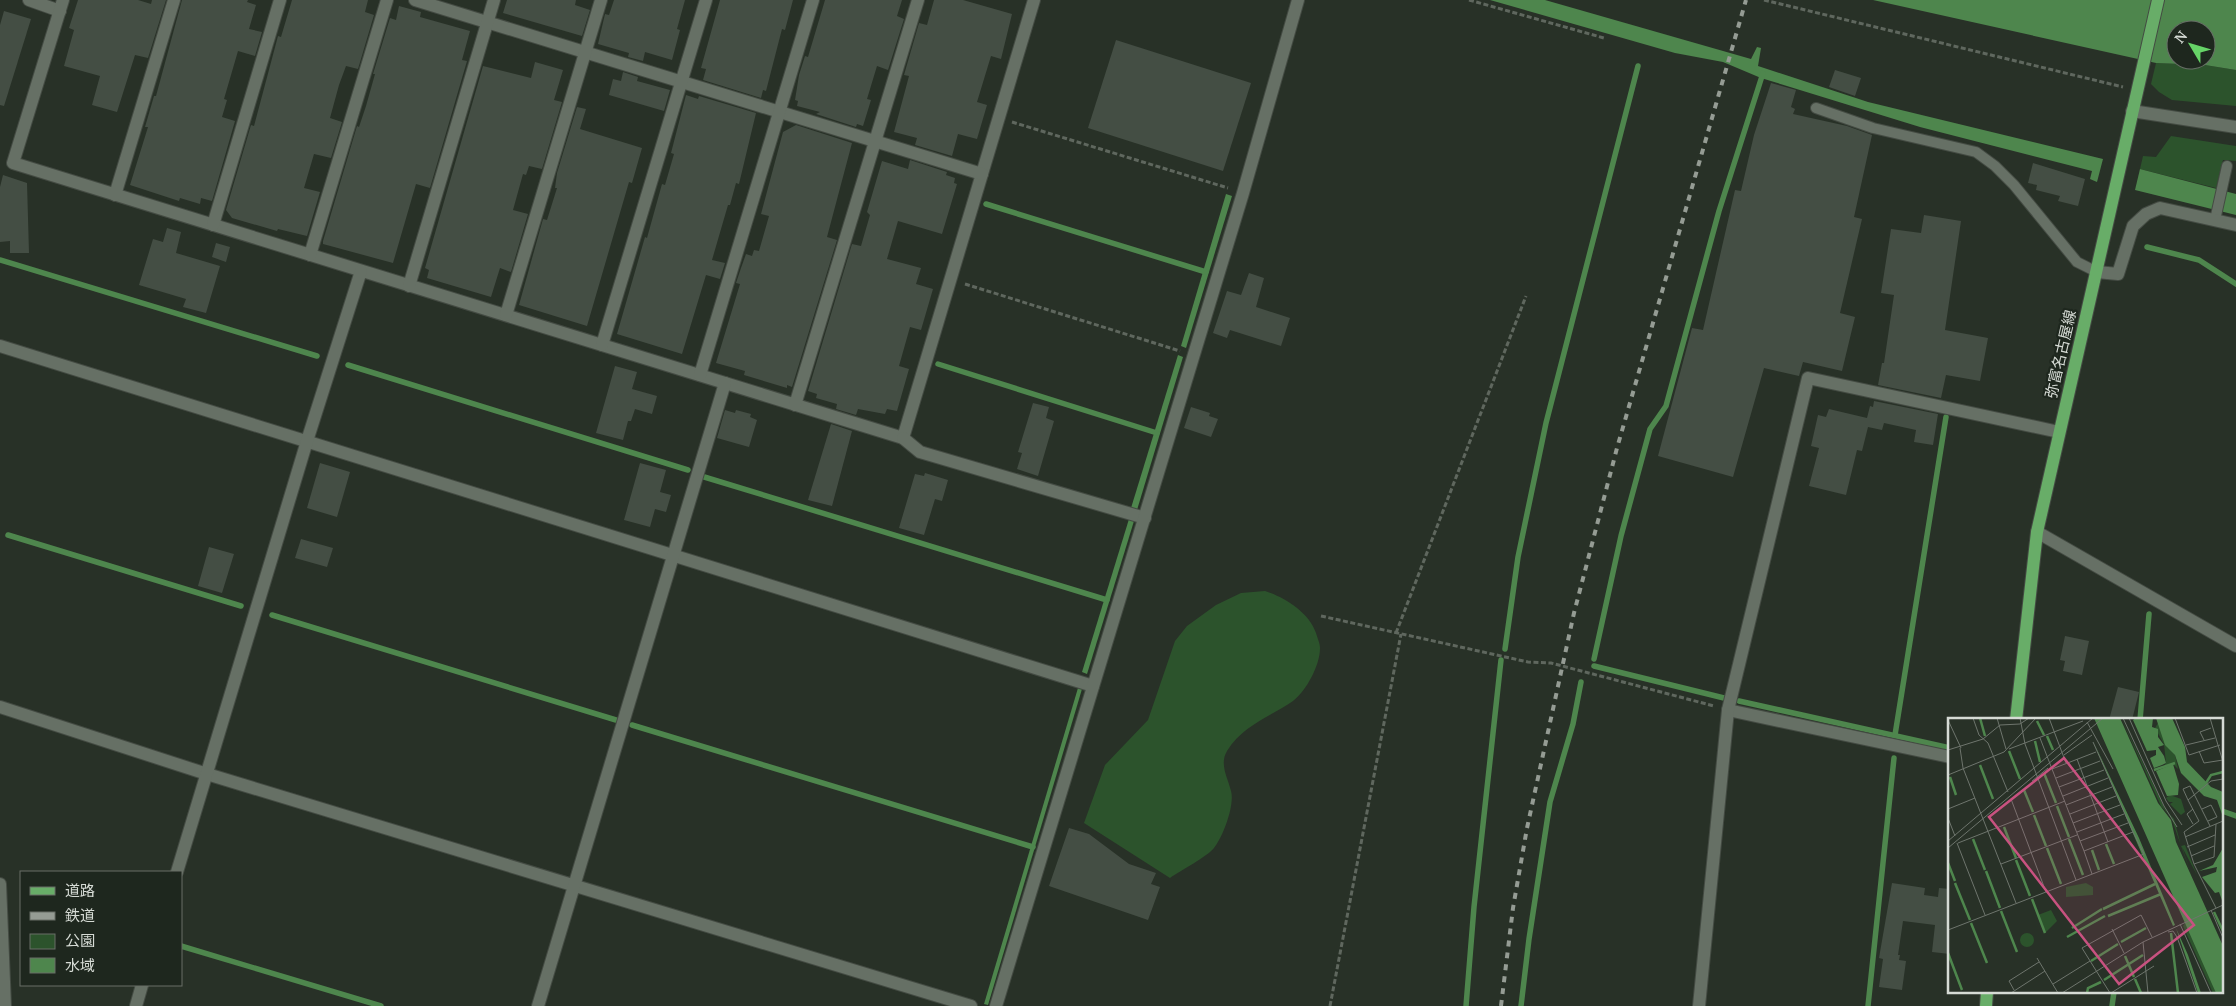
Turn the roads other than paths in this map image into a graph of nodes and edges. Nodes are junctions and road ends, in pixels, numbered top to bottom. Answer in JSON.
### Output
{"nodes":[{"id":1,"x":29,"y":0,"type":"edge"},
{"id":2,"x":174,"y":0,"type":"edge"},
{"id":3,"x":280,"y":0,"type":"edge"},
{"id":4,"x":387,"y":0,"type":"edge"},
{"id":5,"x":416,"y":0,"type":"edge"},
{"id":6,"x":494,"y":0,"type":"edge"},
{"id":7,"x":601,"y":0,"type":"edge"},
{"id":8,"x":706,"y":0,"type":"edge"},
{"id":9,"x":813,"y":0,"type":"edge"},
{"id":10,"x":918,"y":0,"type":"edge"},
{"id":11,"x":1034,"y":0,"type":"edge"},
{"id":12,"x":1298,"y":0,"type":"edge"},
{"id":13,"x":2158,"y":0,"type":"edge"},
{"id":14,"x":62,"y":5,"type":"edge"},
{"id":15,"x":488,"y":22,"type":"junction"},
{"id":16,"x":585,"y":52,"type":"junction"},
{"id":17,"x":682,"y":82,"type":"junction"},
{"id":18,"x":1816,"y":108,"type":"dead end"},
{"id":19,"x":2132,"y":111,"type":"junction"},
{"id":20,"x":779,"y":112,"type":"junction"},
{"id":21,"x":2236,"y":126,"type":"edge"},
{"id":22,"x":875,"y":141,"type":"junction"},
{"id":23,"x":13,"y":164,"type":"junction"},
{"id":24,"x":0,"y":166,"type":"edge"},
{"id":25,"x":2227,"y":166,"type":"dead end"},
{"id":26,"x":982,"y":174,"type":"junction"},
{"id":27,"x":115,"y":195,"type":"junction"},
{"id":28,"x":2215,"y":216,"type":"junction"},
{"id":29,"x":213,"y":225,"type":"junction"},
{"id":30,"x":2236,"y":225,"type":"edge"},
{"id":31,"x":310,"y":255,"type":"junction"},
{"id":32,"x":361,"y":271,"type":"junction"},
{"id":33,"x":2097,"y":272,"type":"junction"},
{"id":34,"x":409,"y":286,"type":"junction"},
{"id":35,"x":506,"y":316,"type":"junction"},
{"id":36,"x":602,"y":345,"type":"junction"},
{"id":37,"x":0,"y":346,"type":"edge"},
{"id":38,"x":700,"y":375,"type":"junction"},
{"id":39,"x":724,"y":383,"type":"junction"},
{"id":40,"x":795,"y":405,"type":"junction"},
{"id":41,"x":2059,"y":432,"type":"junction"},
{"id":42,"x":903,"y":438,"type":"junction"},
{"id":43,"x":307,"y":441,"type":"junction"},
{"id":44,"x":1145,"y":518,"type":"junction"},
{"id":45,"x":2037,"y":532,"type":"junction"},
{"id":46,"x":673,"y":554,"type":"junction"},
{"id":47,"x":2236,"y":646,"type":"edge"},
{"id":48,"x":1094,"y":686,"type":"junction"},
{"id":49,"x":0,"y":707,"type":"edge"},
{"id":50,"x":1728,"y":710,"type":"junction"},
{"id":51,"x":2016,"y":718,"type":"edge"},
{"id":52,"x":1948,"y":757,"type":"edge"},
{"id":53,"x":207,"y":774,"type":"junction"},
{"id":54,"x":177,"y":871,"type":"edge"},
{"id":55,"x":0,"y":884,"type":"edge"},
{"id":56,"x":574,"y":887,"type":"junction"},
{"id":57,"x":142,"y":986,"type":"edge"},
{"id":58,"x":5,"y":1006,"type":"edge"},
{"id":59,"x":136,"y":1006,"type":"edge"},
{"id":60,"x":538,"y":1006,"type":"edge"},
{"id":61,"x":971,"y":1006,"type":"edge"},
{"id":62,"x":996,"y":1006,"type":"edge"},
{"id":63,"x":1699,"y":1006,"type":"edge"}],
"edges":[{"from":1,"to":14,"type":"street"},
{"from":2,"to":27,"type":"street"},
{"from":3,"to":29,"type":"street"},
{"from":4,"to":31,"type":"street"},
{"from":5,"to":15,"type":"street"},
{"from":6,"to":15,"type":"street"},
{"from":7,"to":16,"type":"street"},
{"from":8,"to":17,"type":"street"},
{"from":9,"to":20,"type":"street"},
{"from":10,"to":22,"type":"street"},
{"from":11,"to":26,"type":"street"},
{"from":12,"to":44,"type":"street"},
{"from":13,"to":19,"type":"main road","name":"弥富名古屋線"},
{"from":14,"to":23,"type":"street"},
{"from":15,"to":16,"type":"street"},
{"from":15,"to":34,"type":"street"},
{"from":16,"to":17,"type":"street"},
{"from":16,"to":35,"type":"street"},
{"from":17,"to":20,"type":"street"},
{"from":17,"to":36,"type":"street"},
{"from":18,"to":33,"type":"lane"},
{"from":19,"to":21,"type":"street"},
{"from":19,"to":33,"type":"main road","name":"弥富名古屋線"},
{"from":20,"to":22,"type":"street"},
{"from":20,"to":38,"type":"street"},
{"from":22,"to":26,"type":"street"},
{"from":22,"to":40,"type":"street"},
{"from":23,"to":24,"type":"street"},
{"from":23,"to":27,"type":"street"},
{"from":25,"to":28,"type":"lane"},
{"from":26,"to":42,"type":"street"},
{"from":27,"to":29,"type":"street"},
{"from":28,"to":30,"type":"street"},
{"from":28,"to":33,"type":"street"},
{"from":29,"to":31,"type":"street"},
{"from":31,"to":32,"type":"street"},
{"from":32,"to":34,"type":"street"},
{"from":32,"to":43,"type":"street"},
{"from":33,"to":41,"type":"main road","name":"弥富名古屋線"},
{"from":34,"to":35,"type":"street"},
{"from":35,"to":36,"type":"street"},
{"from":36,"to":38,"type":"street"},
{"from":37,"to":43,"type":"street"},
{"from":38,"to":39,"type":"street"},
{"from":39,"to":40,"type":"street"},
{"from":39,"to":46,"type":"street"},
{"from":40,"to":42,"type":"street"},
{"from":41,"to":45,"type":"main road","name":"弥富名古屋線"},
{"from":41,"to":50,"type":"street"},
{"from":42,"to":44,"type":"street"},
{"from":43,"to":46,"type":"street"},
{"from":43,"to":53,"type":"street"},
{"from":44,"to":48,"type":"street"},
{"from":45,"to":47,"type":"street"},
{"from":45,"to":51,"type":"main road","name":"弥富名古屋線"},
{"from":46,"to":48,"type":"street"},
{"from":46,"to":56,"type":"street"},
{"from":48,"to":62,"type":"street"},
{"from":49,"to":53,"type":"street"},
{"from":50,"to":52,"type":"street"},
{"from":50,"to":63,"type":"street"},
{"from":53,"to":54,"type":"street"},
{"from":53,"to":56,"type":"street"},
{"from":55,"to":58,"type":"street"},
{"from":56,"to":60,"type":"street"},
{"from":56,"to":61,"type":"street"},
{"from":57,"to":59,"type":"street"}]}
